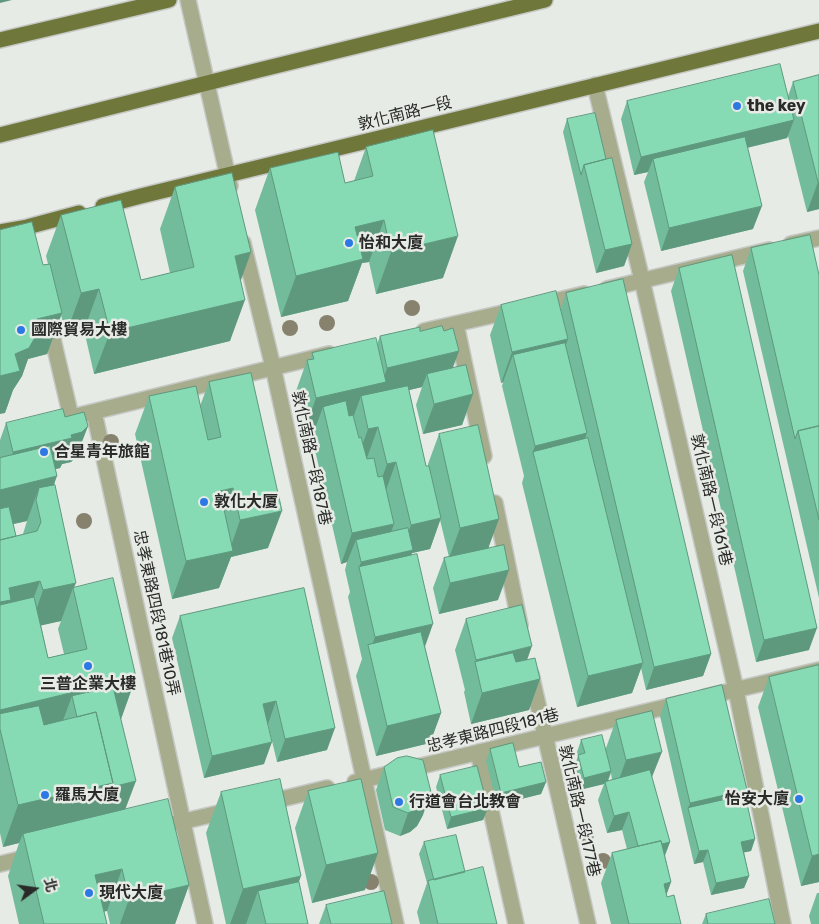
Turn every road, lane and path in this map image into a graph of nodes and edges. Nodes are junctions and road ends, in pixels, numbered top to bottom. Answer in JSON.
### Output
{"nodes":[{"id":1,"x":169,"y":0,"type":"edge"},
{"id":2,"x":188,"y":0,"type":"edge"},
{"id":3,"x":545,"y":0,"type":"edge"},
{"id":4,"x":819,"y":31,"type":"edge"},
{"id":5,"x":0,"y":40,"type":"edge"},
{"id":6,"x":207,"y":83,"type":"junction"},
{"id":7,"x":595,"y":85,"type":"junction"},
{"id":8,"x":0,"y":135,"type":"edge"},
{"id":9,"x":228,"y":175,"type":"junction"},
{"id":10,"x":233,"y":199,"type":"edge"},
{"id":11,"x":27,"y":227,"type":"junction"},
{"id":12,"x":240,"y":228,"type":"edge"},
{"id":13,"x":0,"y":232,"type":"edge"},
{"id":14,"x":819,"y":238,"type":"edge"},
{"id":15,"x":31,"y":245,"type":"edge"},
{"id":16,"x":642,"y":280,"type":"junction"},
{"id":17,"x":44,"y":302,"type":"edge"},
{"id":18,"x":456,"y":324,"type":"junction"},
{"id":19,"x":408,"y":335,"type":"edge"},
{"id":20,"x":340,"y":351,"type":"edge"},
{"id":21,"x":273,"y":368,"type":"junction"},
{"id":22,"x":94,"y":412,"type":"junction"},
{"id":23,"x":71,"y":417,"type":"junction"},
{"id":24,"x":54,"y":421,"type":"edge"},
{"id":25,"x":487,"y":466,"type":"edge"},
{"id":26,"x":491,"y":485,"type":"edge"},
{"id":27,"x":524,"y":640,"type":"edge"},
{"id":28,"x":528,"y":659,"type":"edge"},
{"id":29,"x":819,"y":670,"type":"edge"},
{"id":30,"x":736,"y":690,"type":"junction"},
{"id":31,"x":544,"y":737,"type":"junction"},
{"id":32,"x":478,"y":752,"type":"junction"},
{"id":33,"x":364,"y":780,"type":"junction"},
{"id":34,"x":184,"y":822,"type":"junction"},
{"id":35,"x":145,"y":830,"type":"edge"},
{"id":36,"x":48,"y":853,"type":"edge"},
{"id":37,"x":0,"y":864,"type":"edge"},
{"id":38,"x":205,"y":924,"type":"edge"},
{"id":39,"x":396,"y":924,"type":"edge"},
{"id":40,"x":516,"y":924,"type":"edge"},
{"id":41,"x":588,"y":924,"type":"edge"},
{"id":42,"x":783,"y":924,"type":"edge"}],
"edges":[{"from":1,"to":5,"type":"main road"},
{"from":2,"to":6,"type":"street"},
{"from":3,"to":6,"type":"main road"},
{"from":4,"to":7,"type":"main road","name":"敦化南路一段"},
{"from":6,"to":8,"type":"main road"},
{"from":6,"to":9,"type":"street"},
{"from":7,"to":9,"type":"main road","name":"敦化南路一段"},
{"from":7,"to":16,"type":"street","name":"敦化南路一段161巷"},
{"from":9,"to":10,"type":"street"},
{"from":9,"to":11,"type":"main road","name":"敦化南路一段"},
{"from":11,"to":13,"type":"main road","name":"敦化南路一段"},
{"from":11,"to":15,"type":"street"},
{"from":12,"to":21,"type":"street","name":"敦化南路一段187巷"},
{"from":14,"to":16,"type":"street"},
{"from":16,"to":18,"type":"street"},
{"from":16,"to":30,"type":"street","name":"敦化南路一段161巷"},
{"from":17,"to":23,"type":"street"},
{"from":18,"to":19,"type":"street"},
{"from":18,"to":25,"type":"street"},
{"from":20,"to":21,"type":"street"},
{"from":21,"to":22,"type":"street"},
{"from":21,"to":33,"type":"street","name":"敦化南路一段187巷"},
{"from":22,"to":23,"type":"street"},
{"from":22,"to":34,"type":"street","name":"忠孝東路四段181巷10弄"},
{"from":23,"to":24,"type":"street"},
{"from":26,"to":27,"type":"street"},
{"from":28,"to":31,"type":"street","name":"敦化南路一段177巷"},
{"from":29,"to":30,"type":"street","name":"忠孝東路四段181巷"},
{"from":30,"to":31,"type":"street","name":"忠孝東路四段181巷"},
{"from":30,"to":42,"type":"street","name":"敦化南路一段161巷"},
{"from":31,"to":32,"type":"street","name":"忠孝東路四段181巷"},
{"from":31,"to":41,"type":"street","name":"敦化南路一段177巷"},
{"from":32,"to":33,"type":"street","name":"忠孝東路四段181巷"},
{"from":32,"to":40,"type":"street"},
{"from":33,"to":34,"type":"street","name":"忠孝東路四段181巷"},
{"from":33,"to":39,"type":"street","name":"敦化南路一段187巷"},
{"from":34,"to":35,"type":"street","name":"忠孝東路四段181巷"},
{"from":34,"to":38,"type":"street","name":"忠孝東路四段181巷10弄"},
{"from":36,"to":37,"type":"street"}]}
